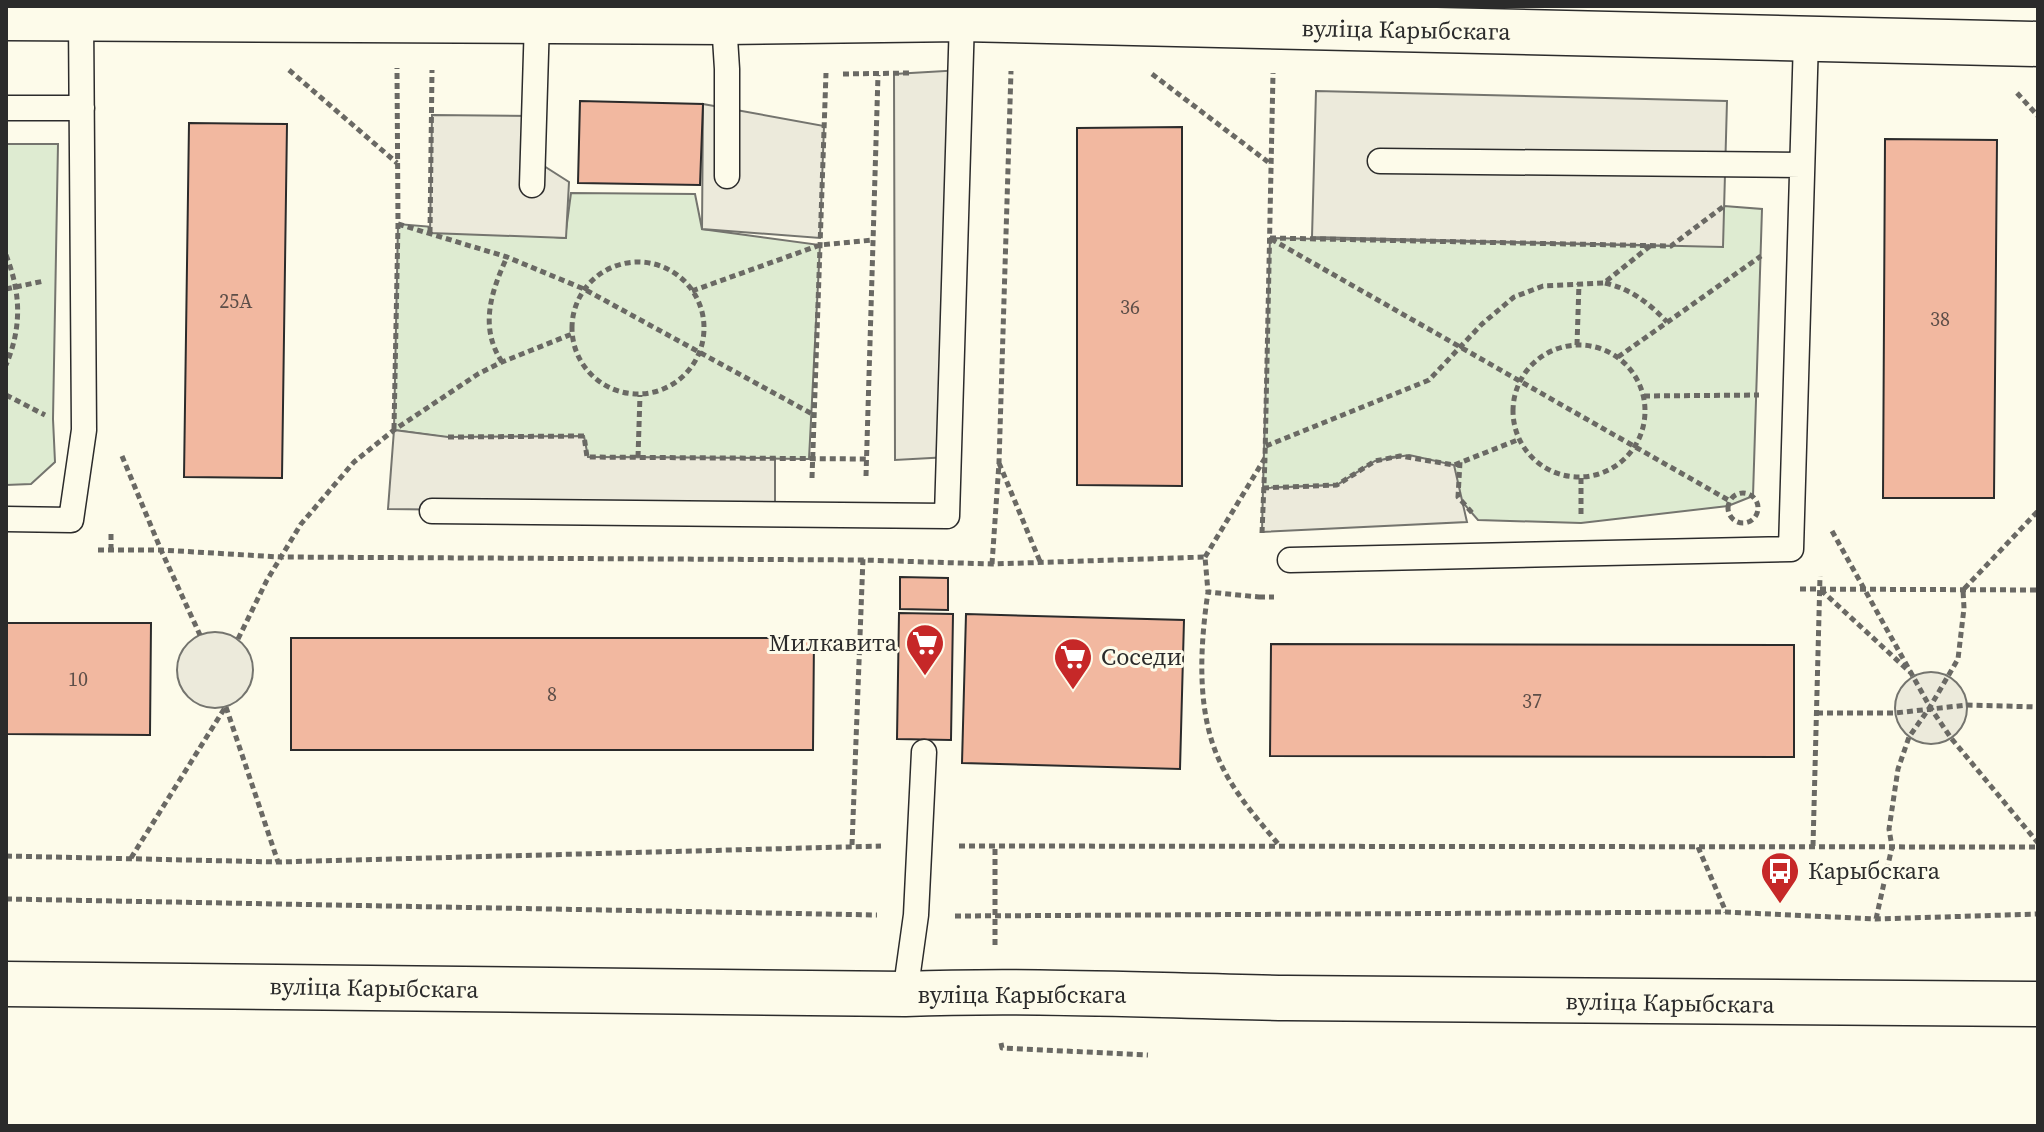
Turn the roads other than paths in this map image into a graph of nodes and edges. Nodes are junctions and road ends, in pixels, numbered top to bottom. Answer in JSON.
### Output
{"nodes":[{"id":1,"x":81,"y":17,"type":"junction"},
{"id":2,"x":6,"y":18,"type":"edge"},
{"id":3,"x":962,"y":19,"type":"junction"},
{"id":4,"x":537,"y":20,"type":"junction"},
{"id":5,"x":724,"y":22,"type":"junction"},
{"id":6,"x":1806,"y":39,"type":"junction"},
{"id":7,"x":2038,"y":44,"type":"edge"},
{"id":8,"x":6,"y":108,"type":"edge"},
{"id":9,"x":82,"y":108,"type":"junction"},
{"id":10,"x":1380,"y":161,"type":"dead end"},
{"id":11,"x":1801,"y":165,"type":"junction"},
{"id":12,"x":727,"y":176,"type":"dead end"},
{"id":13,"x":532,"y":185,"type":"dead end"},
{"id":14,"x":432,"y":511,"type":"dead end"},
{"id":15,"x":6,"y":519,"type":"edge"},
{"id":16,"x":1290,"y":560,"type":"dead end"},
{"id":17,"x":924,"y":752,"type":"dead end"},
{"id":18,"x":6,"y":984,"type":"edge"},
{"id":19,"x":905,"y":994,"type":"junction"},
{"id":20,"x":2038,"y":1004,"type":"edge"}],
"edges":[{"from":1,"to":2,"type":"street","name":"вуліца Карыбскага"},
{"from":1,"to":4,"type":"street","name":"вуліца Карыбскага"},
{"from":1,"to":9,"type":"lane"},
{"from":3,"to":5,"type":"street","name":"вуліца Карыбскага"},
{"from":3,"to":6,"type":"street","name":"вуліца Карыбскага"},
{"from":3,"to":14,"type":"lane"},
{"from":4,"to":5,"type":"street","name":"вуліца Карыбскага"},
{"from":4,"to":13,"type":"lane"},
{"from":5,"to":12,"type":"lane"},
{"from":6,"to":7,"type":"street","name":"вуліца Карыбскага"},
{"from":6,"to":11,"type":"lane"},
{"from":8,"to":9,"type":"lane"},
{"from":9,"to":15,"type":"lane"},
{"from":10,"to":11,"type":"lane"},
{"from":11,"to":16,"type":"lane"},
{"from":17,"to":19,"type":"lane"},
{"from":18,"to":19,"type":"street","name":"вуліца Карыбскага"},
{"from":19,"to":20,"type":"street","name":"вуліца Карыбскага"}]}
